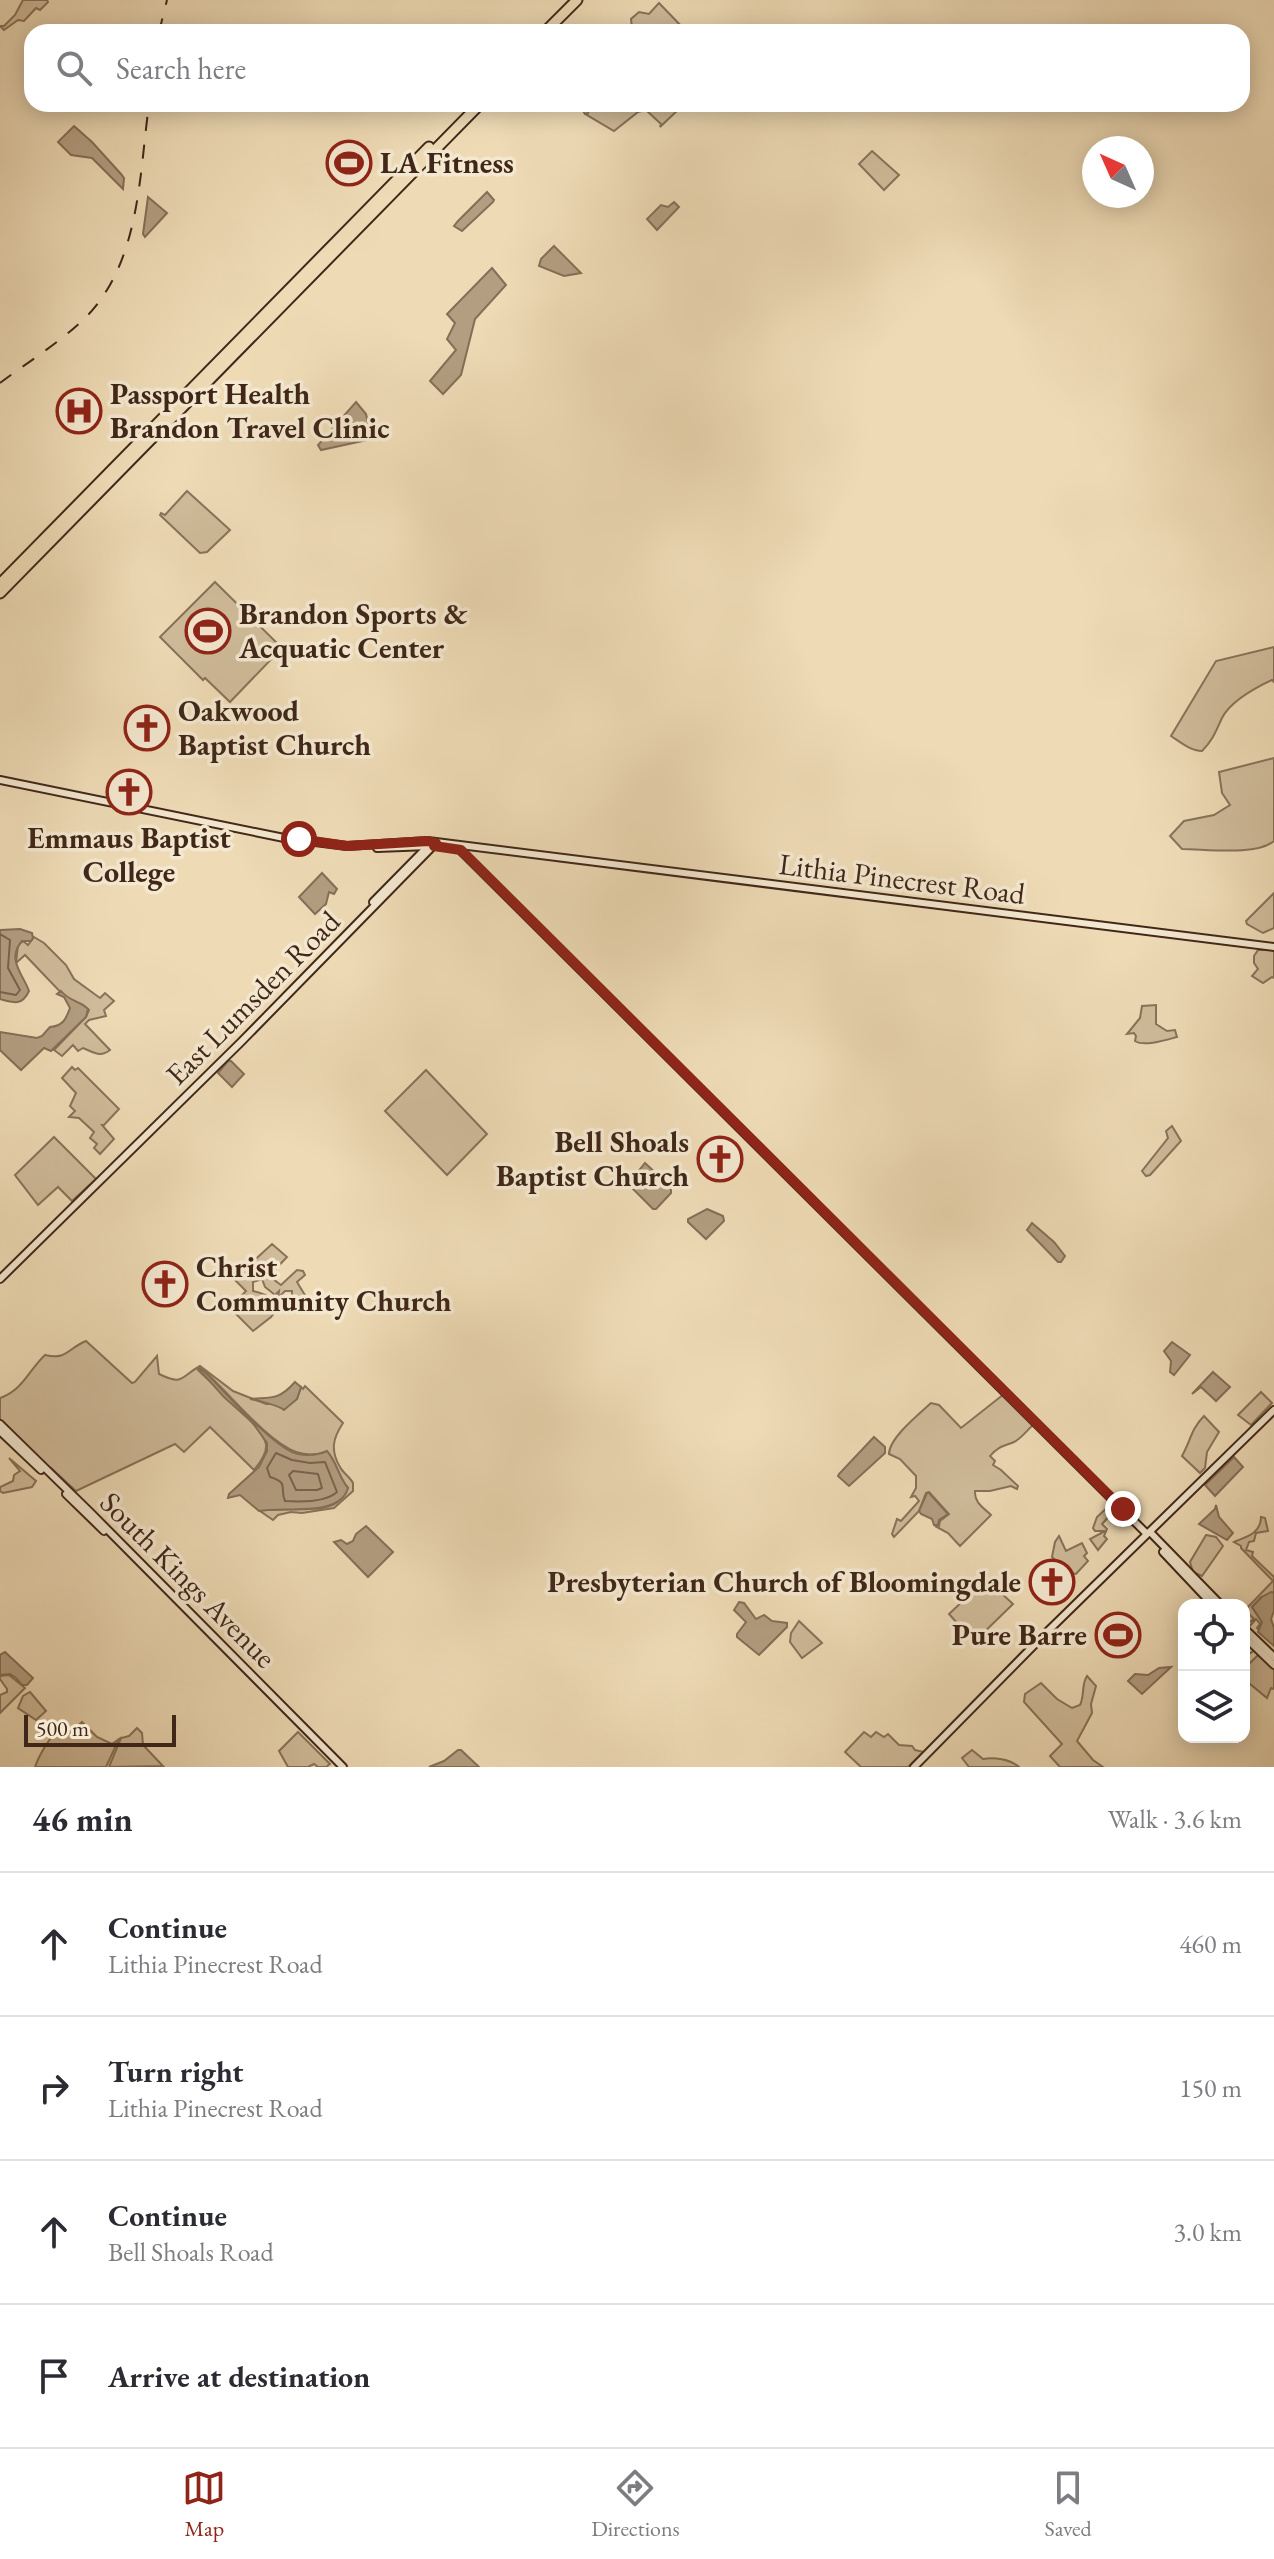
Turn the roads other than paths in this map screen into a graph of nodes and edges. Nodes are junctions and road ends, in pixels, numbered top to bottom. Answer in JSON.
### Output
{"nodes":[{"id":1,"x":577,"y":0,"type":"edge"},
{"id":2,"x":586,"y":0,"type":"edge"},
{"id":3,"x":569,"y":12,"type":"junction"},
{"id":4,"x":555,"y":24,"type":"edge"},
{"id":5,"x":560,"y":24,"type":"edge"},
{"id":6,"x":464,"y":112,"type":"edge"},
{"id":7,"x":472,"y":112,"type":"edge"},
{"id":8,"x":440,"y":144,"type":"junction"},
{"id":9,"x":453,"y":144,"type":"dead end"},
{"id":10,"x":388,"y":193,"type":"junction"},
{"id":11,"x":333,"y":249,"type":"junction"},
{"id":12,"x":271,"y":313,"type":"junction"},
{"id":13,"x":226,"y":354,"type":"junction"},
{"id":14,"x":209,"y":381,"type":"junction"},
{"id":15,"x":134,"y":452,"type":"junction"},
{"id":16,"x":110,"y":476,"type":"junction"},
{"id":17,"x":12,"y":576,"type":"junction"},
{"id":18,"x":0,"y":589,"type":"edge"},
{"id":19,"x":0,"y":780,"type":"edge"},
{"id":20,"x":44,"y":780,"type":"dead end"},
{"id":21,"x":40,"y":788,"type":"junction"},
{"id":22,"x":73,"y":794,"type":"junction"},
{"id":23,"x":67,"y":802,"type":"dead end"},
{"id":24,"x":443,"y":835,"type":"dead end"},
{"id":25,"x":319,"y":844,"type":"junction"},
{"id":26,"x":403,"y":845,"type":"junction"},
{"id":27,"x":436,"y":845,"type":"junction"},
{"id":28,"x":458,"y":848,"type":"junction"},
{"id":29,"x":469,"y":850,"type":"junction"},
{"id":30,"x":420,"y":853,"type":"junction"},
{"id":31,"x":524,"y":855,"type":"junction"},
{"id":32,"x":471,"y":860,"type":"junction"},
{"id":33,"x":397,"y":877,"type":"junction"},
{"id":34,"x":386,"y":895,"type":"junction"},
{"id":35,"x":1254,"y":942,"type":"dead end"},
{"id":36,"x":1274,"y":946,"type":"edge"},
{"id":37,"x":98,"y":1181,"type":"junction"},
{"id":38,"x":0,"y":1277,"type":"edge"},
{"id":39,"x":1274,"y":1407,"type":"edge"},
{"id":40,"x":0,"y":1424,"type":"edge"},
{"id":41,"x":0,"y":1431,"type":"edge"},
{"id":42,"x":1147,"y":1532,"type":"junction"},
{"id":43,"x":1208,"y":1599,"type":"edge"},
{"id":44,"x":1215,"y":1599,"type":"edge"},
{"id":45,"x":1250,"y":1634,"type":"edge"},
{"id":46,"x":1250,"y":1642,"type":"edge"},
{"id":47,"x":1274,"y":1657,"type":"edge"},
{"id":48,"x":1274,"y":1665,"type":"edge"},
{"id":49,"x":291,"y":1718,"type":"junction"},
{"id":50,"x":340,"y":1767,"type":"edge"},
{"id":51,"x":914,"y":1767,"type":"edge"}],
"edges":[{"from":1,"to":3,"type":"highway"},
{"from":2,"to":3,"type":"highway"},
{"from":3,"to":4,"type":"highway"},
{"from":3,"to":5,"type":"highway"},
{"from":6,"to":10,"type":"highway"},
{"from":7,"to":8,"type":"highway"},
{"from":8,"to":9,"type":"highway"},
{"from":8,"to":10,"type":"highway"},
{"from":10,"to":11,"type":"highway"},
{"from":10,"to":11,"type":"highway"},
{"from":11,"to":12,"type":"highway"},
{"from":11,"to":12,"type":"highway"},
{"from":12,"to":13,"type":"highway"},
{"from":12,"to":14,"type":"highway"},
{"from":13,"to":14,"type":"highway"},
{"from":13,"to":15,"type":"highway"},
{"from":14,"to":15,"type":"highway"},
{"from":15,"to":16,"type":"highway"},
{"from":16,"to":17,"type":"highway"},
{"from":16,"to":17,"type":"highway"},
{"from":17,"to":18,"type":"highway"},
{"from":19,"to":21,"type":"main road","name":"Lithia Pinecrest Road"},
{"from":20,"to":21,"type":"main road"},
{"from":21,"to":22,"type":"main road","name":"Lithia Pinecrest Road"},
{"from":22,"to":23,"type":"main road"},
{"from":22,"to":25,"type":"main road","name":"Lithia Pinecrest Road"},
{"from":24,"to":27,"type":"main road"},
{"from":25,"to":26,"type":"main road","name":"Lithia Pinecrest Road"},
{"from":25,"to":27,"type":"main road","name":"Lithia Pinecrest Road"},
{"from":26,"to":27,"type":"main road","name":"Lithia Pinecrest Road"},
{"from":26,"to":30,"type":"main road"},
{"from":27,"to":28,"type":"main road","name":"Lithia Pinecrest Road"},
{"from":27,"to":30,"type":"main road","name":"East Lumsden Road"},
{"from":27,"to":31,"type":"main road","name":"Lithia Pinecrest Road"},
{"from":27,"to":34,"type":"main road","name":"East Lumsden Road"},
{"from":28,"to":29,"type":"main road","name":"Lithia Pinecrest Road"},
{"from":28,"to":32,"type":"main road"},
{"from":29,"to":31,"type":"main road","name":"Lithia Pinecrest Road"},
{"from":29,"to":32,"type":"main road"},
{"from":30,"to":33,"type":"main road","name":"East Lumsden Road"},
{"from":31,"to":36,"type":"main road","name":"Lithia Pinecrest Road"},
{"from":32,"to":42,"type":"main road"},
{"from":33,"to":34,"type":"main road"},
{"from":33,"to":37,"type":"main road","name":"East Lumsden Road"},
{"from":34,"to":37,"type":"main road","name":"East Lumsden Road"},
{"from":35,"to":36,"type":"main road"},
{"from":37,"to":38,"type":"main road"},
{"from":39,"to":42,"type":"main road"},
{"from":40,"to":49,"type":"main road","name":"South Kings Avenue"},
{"from":41,"to":49,"type":"main road","name":"South Kings Avenue"},
{"from":42,"to":43,"type":"main road"},
{"from":42,"to":44,"type":"main road"},
{"from":42,"to":51,"type":"main road"},
{"from":45,"to":47,"type":"main road"},
{"from":46,"to":48,"type":"main road"},
{"from":49,"to":50,"type":"main road","name":"South Kings Avenue"}]}
